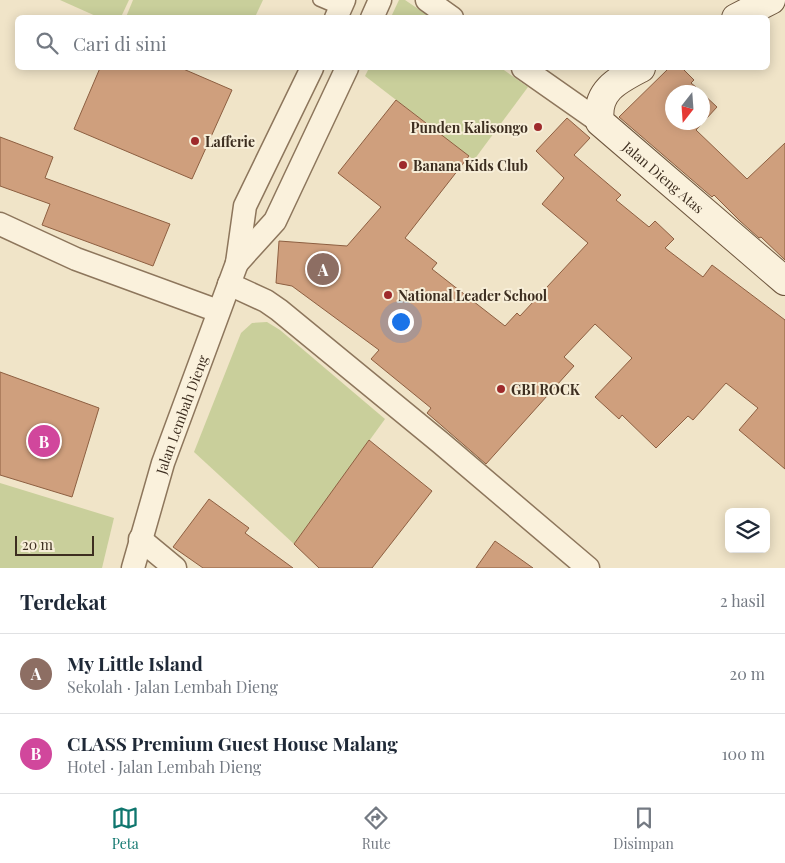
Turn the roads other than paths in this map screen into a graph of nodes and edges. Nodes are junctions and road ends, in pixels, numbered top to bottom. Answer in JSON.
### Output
{"nodes":[{"id":1,"x":319,"y":0,"type":"edge"},
{"id":2,"x":380,"y":0,"type":"edge"},
{"id":3,"x":427,"y":0,"type":"edge"},
{"id":4,"x":771,"y":0,"type":"edge"},
{"id":5,"x":340,"y":9,"type":"edge"},
{"id":6,"x":373,"y":15,"type":"edge"},
{"id":7,"x":448,"y":15,"type":"edge"},
{"id":8,"x":742,"y":15,"type":"edge"},
{"id":9,"x":311,"y":70,"type":"edge"},
{"id":10,"x":526,"y":70,"type":"edge"},
{"id":11,"x":637,"y":70,"type":"edge"},
{"id":12,"x":337,"y":71,"type":"edge"},
{"id":13,"x":600,"y":122,"type":"junction"},
{"id":14,"x":245,"y":206,"type":"junction"},
{"id":15,"x":275,"y":221,"type":"junction"},
{"id":16,"x":0,"y":224,"type":"edge"},
{"id":17,"x":237,"y":263,"type":"junction"},
{"id":18,"x":785,"y":281,"type":"edge"},
{"id":19,"x":229,"y":284,"type":"junction"},
{"id":20,"x":218,"y":311,"type":"junction"},
{"id":21,"x":140,"y":538,"type":"junction"},
{"id":22,"x":133,"y":568,"type":"edge"},
{"id":23,"x":175,"y":568,"type":"edge"},
{"id":24,"x":588,"y":568,"type":"edge"}],
"edges":[{"from":1,"to":5,"type":"lane"},
{"from":2,"to":6,"type":"street"},
{"from":3,"to":7,"type":"street"},
{"from":4,"to":8,"type":"street"},
{"from":9,"to":14,"type":"street"},
{"from":10,"to":13,"type":"street"},
{"from":11,"to":13,"type":"street"},
{"from":12,"to":15,"type":"street"},
{"from":13,"to":18,"type":"street","name":"Jalan Dieng Atas"},
{"from":14,"to":15,"type":"street"},
{"from":14,"to":17,"type":"street"},
{"from":15,"to":17,"type":"street"},
{"from":16,"to":20,"type":"street"},
{"from":17,"to":19,"type":"street","name":"Jalan Lembah Dieng"},
{"from":19,"to":20,"type":"street","name":"Jalan Lembah Dieng"},
{"from":19,"to":24,"type":"street"},
{"from":20,"to":21,"type":"street","name":"Jalan Lembah Dieng"},
{"from":21,"to":22,"type":"street","name":"Jalan Lembah Dieng"},
{"from":21,"to":23,"type":"street"}]}
